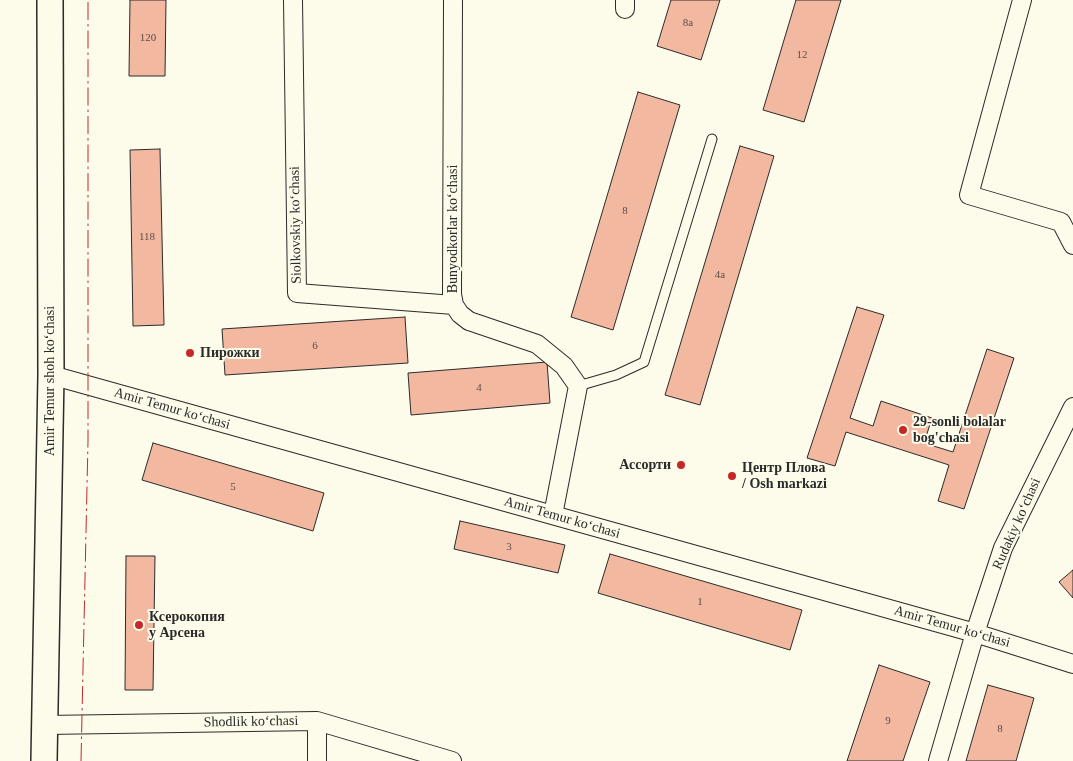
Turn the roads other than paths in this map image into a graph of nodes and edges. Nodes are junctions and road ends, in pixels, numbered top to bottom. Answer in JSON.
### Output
{"nodes":[{"id":1,"x":50,"y":0,"type":"edge"},
{"id":2,"x":293,"y":0,"type":"edge"},
{"id":3,"x":453,"y":0,"type":"edge"},
{"id":4,"x":1022,"y":0,"type":"edge"},
{"id":5,"x":712,"y":139,"type":"dead end"},
{"id":6,"x":1073,"y":245,"type":"edge"},
{"id":7,"x":454,"y":305,"type":"junction"},
{"id":8,"x":51,"y":375,"type":"junction"},
{"id":9,"x":578,"y":386,"type":"junction"},
{"id":10,"x":1073,"y":406,"type":"edge"},
{"id":11,"x":552,"y":515,"type":"junction"},
{"id":12,"x":975,"y":633,"type":"junction"},
{"id":13,"x":1073,"y":664,"type":"edge"},
{"id":14,"x":316,"y":721,"type":"junction"},
{"id":15,"x":45,"y":725,"type":"junction"},
{"id":16,"x":44,"y":761,"type":"edge"},
{"id":17,"x":316,"y":761,"type":"edge"},
{"id":18,"x":452,"y":761,"type":"edge"},
{"id":19,"x":938,"y":761,"type":"edge"}],
"edges":[{"from":1,"to":8,"type":"main road","name":"Amir Temur shoh ko‘chasi"},
{"from":2,"to":7,"type":"street","name":"Siolkovskiy ko‘chasi"},
{"from":3,"to":7,"type":"street","name":"Bunyodkorlar ko‘chasi"},
{"from":4,"to":6,"type":"street"},
{"from":5,"to":9,"type":"lane"},
{"from":7,"to":9,"type":"street","name":"Bunyodkorlar ko‘chasi"},
{"from":8,"to":11,"type":"street","name":"Amir Temur ko‘chasi"},
{"from":8,"to":15,"type":"main road","name":"Amir Temur shoh ko‘chasi"},
{"from":9,"to":11,"type":"street"},
{"from":10,"to":12,"type":"street","name":"Rudakiy ko‘chasi"},
{"from":11,"to":12,"type":"street","name":"Amir Temur ko‘chasi"},
{"from":12,"to":13,"type":"street","name":"Amir Temur ko‘chasi"},
{"from":12,"to":19,"type":"street","name":"Rudakiy ko‘chasi"},
{"from":14,"to":15,"type":"street","name":"Shodlik ko‘chasi"},
{"from":14,"to":17,"type":"street"},
{"from":14,"to":18,"type":"street","name":"Shodlik ko‘chasi"},
{"from":15,"to":16,"type":"main road","name":"Amir Temur shoh ko‘chasi"}]}
